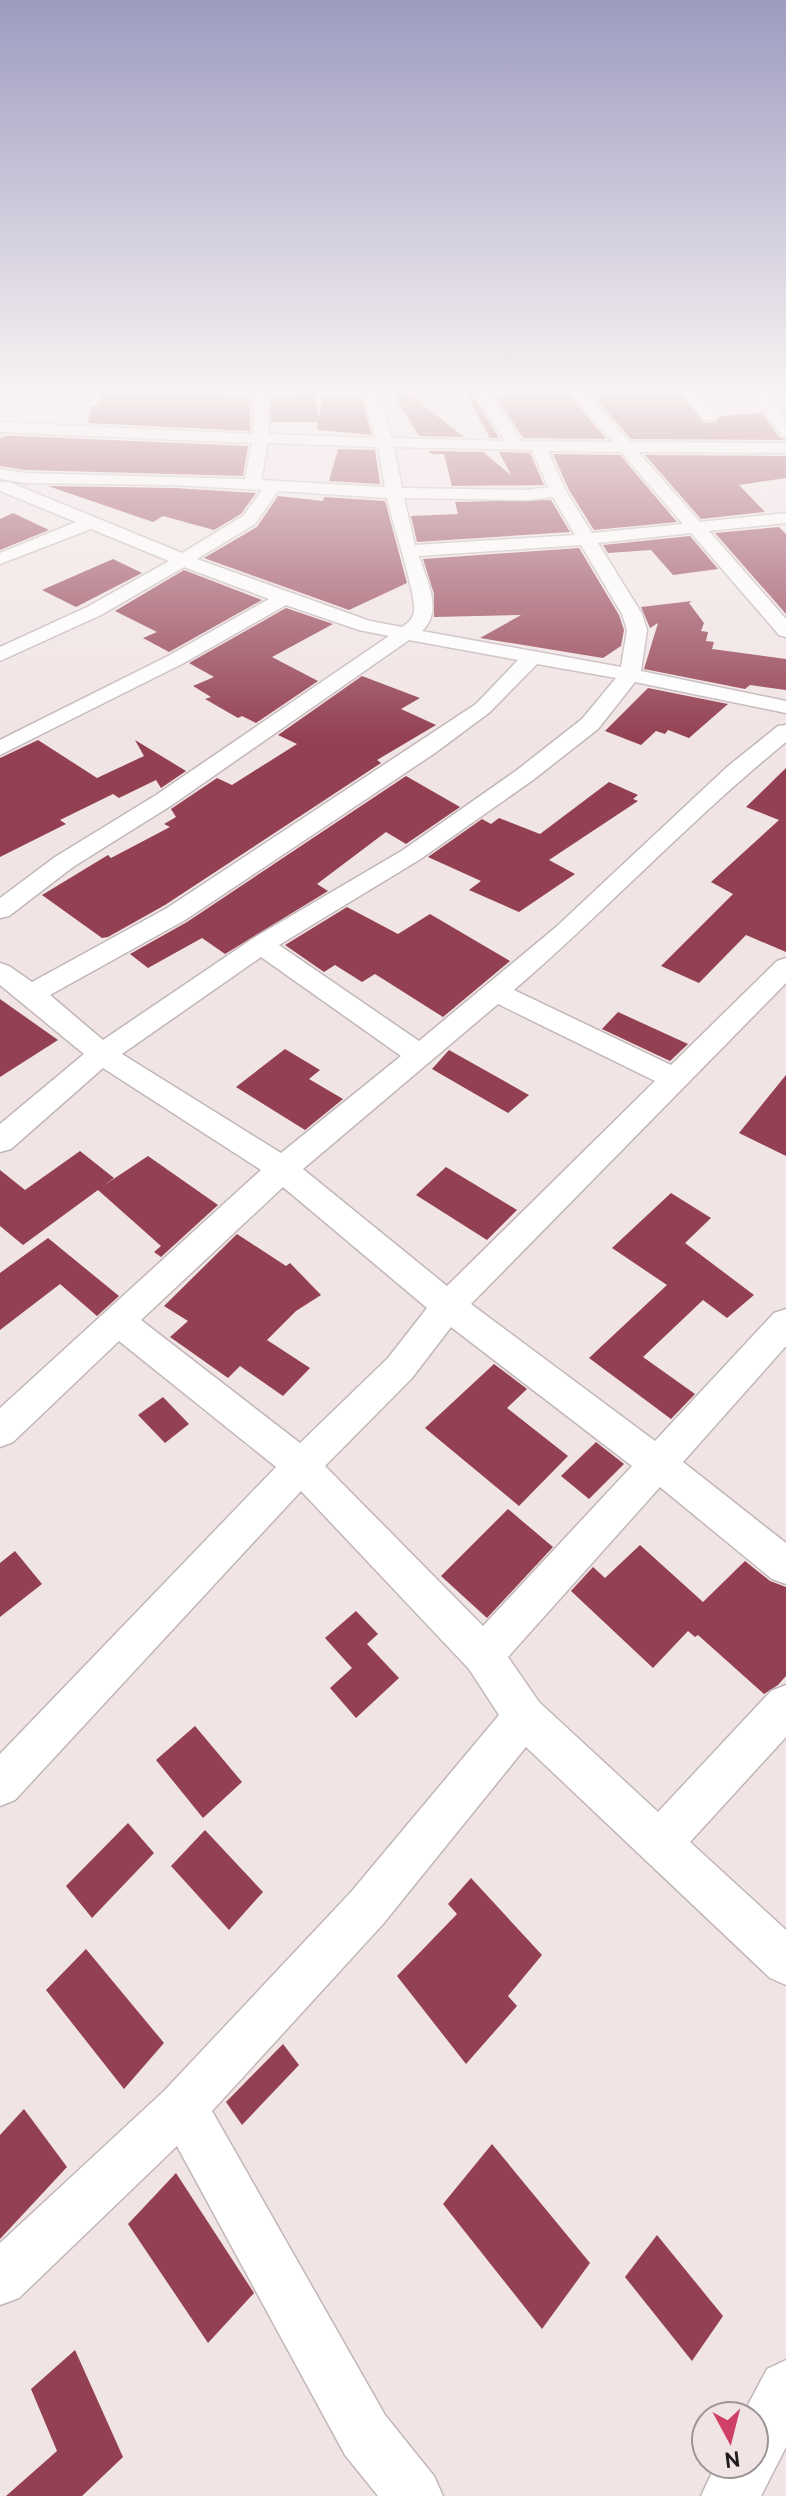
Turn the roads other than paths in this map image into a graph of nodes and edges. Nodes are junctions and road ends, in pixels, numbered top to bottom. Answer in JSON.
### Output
{"nodes":[{"id":1,"x":53,"y":505,"type":"edge"},
{"id":2,"x":262,"y":505,"type":"edge"},
{"id":3,"x":397,"y":505,"type":"edge"},
{"id":4,"x":567,"y":505,"type":"edge"},
{"id":5,"x":675,"y":505,"type":"edge"},
{"id":6,"x":786,"y":518,"type":"edge"},
{"id":7,"x":92,"y":522,"type":"junction"},
{"id":8,"x":693,"y":527,"type":"junction"},
{"id":9,"x":588,"y":539,"type":"junction"},
{"id":10,"x":409,"y":551,"type":"junction"},
{"id":11,"x":0,"y":559,"type":"edge"},
{"id":12,"x":184,"y":561,"type":"junction"},
{"id":13,"x":283,"y":599,"type":"junction"},
{"id":14,"x":786,"y":631,"type":"edge"},
{"id":15,"x":409,"y":634,"type":"junction"},
{"id":16,"x":0,"y":655,"type":"edge"},
{"id":17,"x":531,"y":658,"type":"junction"},
{"id":18,"x":630,"y":674,"type":"junction"},
{"id":19,"x":786,"y":707,"type":"edge"},
{"id":20,"x":786,"y":731,"type":"edge"},
{"id":21,"x":0,"y":748,"type":"edge"},
{"id":22,"x":0,"y":910,"type":"edge"},
{"id":23,"x":261,"y":945,"type":"junction"},
{"id":24,"x":786,"y":967,"type":"edge"},
{"id":25,"x":0,"y":972,"type":"edge"},
{"id":26,"x":495,"y":992,"type":"junction"},
{"id":27,"x":31,"y":994,"type":"junction"},
{"id":28,"x":102,"y":1054,"type":"junction"},
{"id":29,"x":419,"y":1055,"type":"junction"},
{"id":30,"x":675,"y":1079,"type":"junction"},
{"id":31,"x":0,"y":1141,"type":"edge"},
{"id":32,"x":282,"y":1169,"type":"junction"},
{"id":33,"x":448,"y":1306,"type":"junction"},
{"id":34,"x":118,"y":1321,"type":"junction"},
{"id":35,"x":786,"y":1323,"type":"edge"},
{"id":36,"x":0,"y":1431,"type":"edge"},
{"id":37,"x":659,"y":1465,"type":"junction"},
{"id":38,"x":301,"y":1466,"type":"junction"},
{"id":39,"x":786,"y":1566,"type":"edge"},
{"id":40,"x":483,"y":1655,"type":"junction"},
{"id":41,"x":786,"y":1706,"type":"edge"},
{"id":42,"x":524,"y":1717,"type":"junction"},
{"id":43,"x":0,"y":1785,"type":"edge"},
{"id":44,"x":659,"y":1843,"type":"junction"},
{"id":45,"x":786,"y":1962,"type":"edge"},
{"id":46,"x":182,"y":2107,"type":"junction"},
{"id":47,"x":0,"y":2279,"type":"edge"},
{"id":48,"x":786,"y":2388,"type":"edge"},
{"id":49,"x":770,"y":2420,"type":"edge"},
{"id":50,"x":414,"y":2496,"type":"edge"}],
"edges":[{"from":1,"to":7,"type":"street"},
{"from":2,"to":12,"type":"street"},
{"from":3,"to":10,"type":"street"},
{"from":4,"to":9,"type":"street"},
{"from":5,"to":8,"type":"street"},
{"from":6,"to":8,"type":"street"},
{"from":7,"to":11,"type":"street"},
{"from":7,"to":12,"type":"street"},
{"from":8,"to":9,"type":"street"},
{"from":8,"to":14,"type":"street"},
{"from":9,"to":10,"type":"street"},
{"from":9,"to":18,"type":"street"},
{"from":10,"to":15,"type":"street"},
{"from":12,"to":13,"type":"street"},
{"from":12,"to":16,"type":"street"},
{"from":13,"to":15,"type":"street"},
{"from":13,"to":21,"type":"street"},
{"from":15,"to":17,"type":"street"},
{"from":15,"to":22,"type":"street"},
{"from":17,"to":18,"type":"street"},
{"from":17,"to":27,"type":"street"},
{"from":18,"to":19,"type":"street"},
{"from":18,"to":23,"type":"street"},
{"from":20,"to":26,"type":"street"},
{"from":23,"to":28,"type":"street"},
{"from":23,"to":29,"type":"street"},
{"from":24,"to":30,"type":"street"},
{"from":25,"to":27,"type":"street"},
{"from":26,"to":29,"type":"street"},
{"from":26,"to":30,"type":"street"},
{"from":27,"to":28,"type":"street"},
{"from":28,"to":31,"type":"street"},
{"from":28,"to":32,"type":"street"},
{"from":29,"to":32,"type":"street"},
{"from":30,"to":33,"type":"street"},
{"from":32,"to":33,"type":"street"},
{"from":32,"to":34,"type":"street"},
{"from":33,"to":37,"type":"street"},
{"from":33,"to":38,"type":"street"},
{"from":34,"to":36,"type":"street"},
{"from":34,"to":38,"type":"street"},
{"from":35,"to":37,"type":"street"},
{"from":37,"to":39,"type":"street"},
{"from":37,"to":40,"type":"street"},
{"from":38,"to":40,"type":"street"},
{"from":38,"to":43,"type":"street"},
{"from":40,"to":42,"type":"street"},
{"from":41,"to":44,"type":"street"},
{"from":42,"to":44,"type":"street"},
{"from":42,"to":46,"type":"street"},
{"from":44,"to":45,"type":"street"},
{"from":46,"to":47,"type":"street"},
{"from":46,"to":50,"type":"street"},
{"from":48,"to":49,"type":"street"}]}
